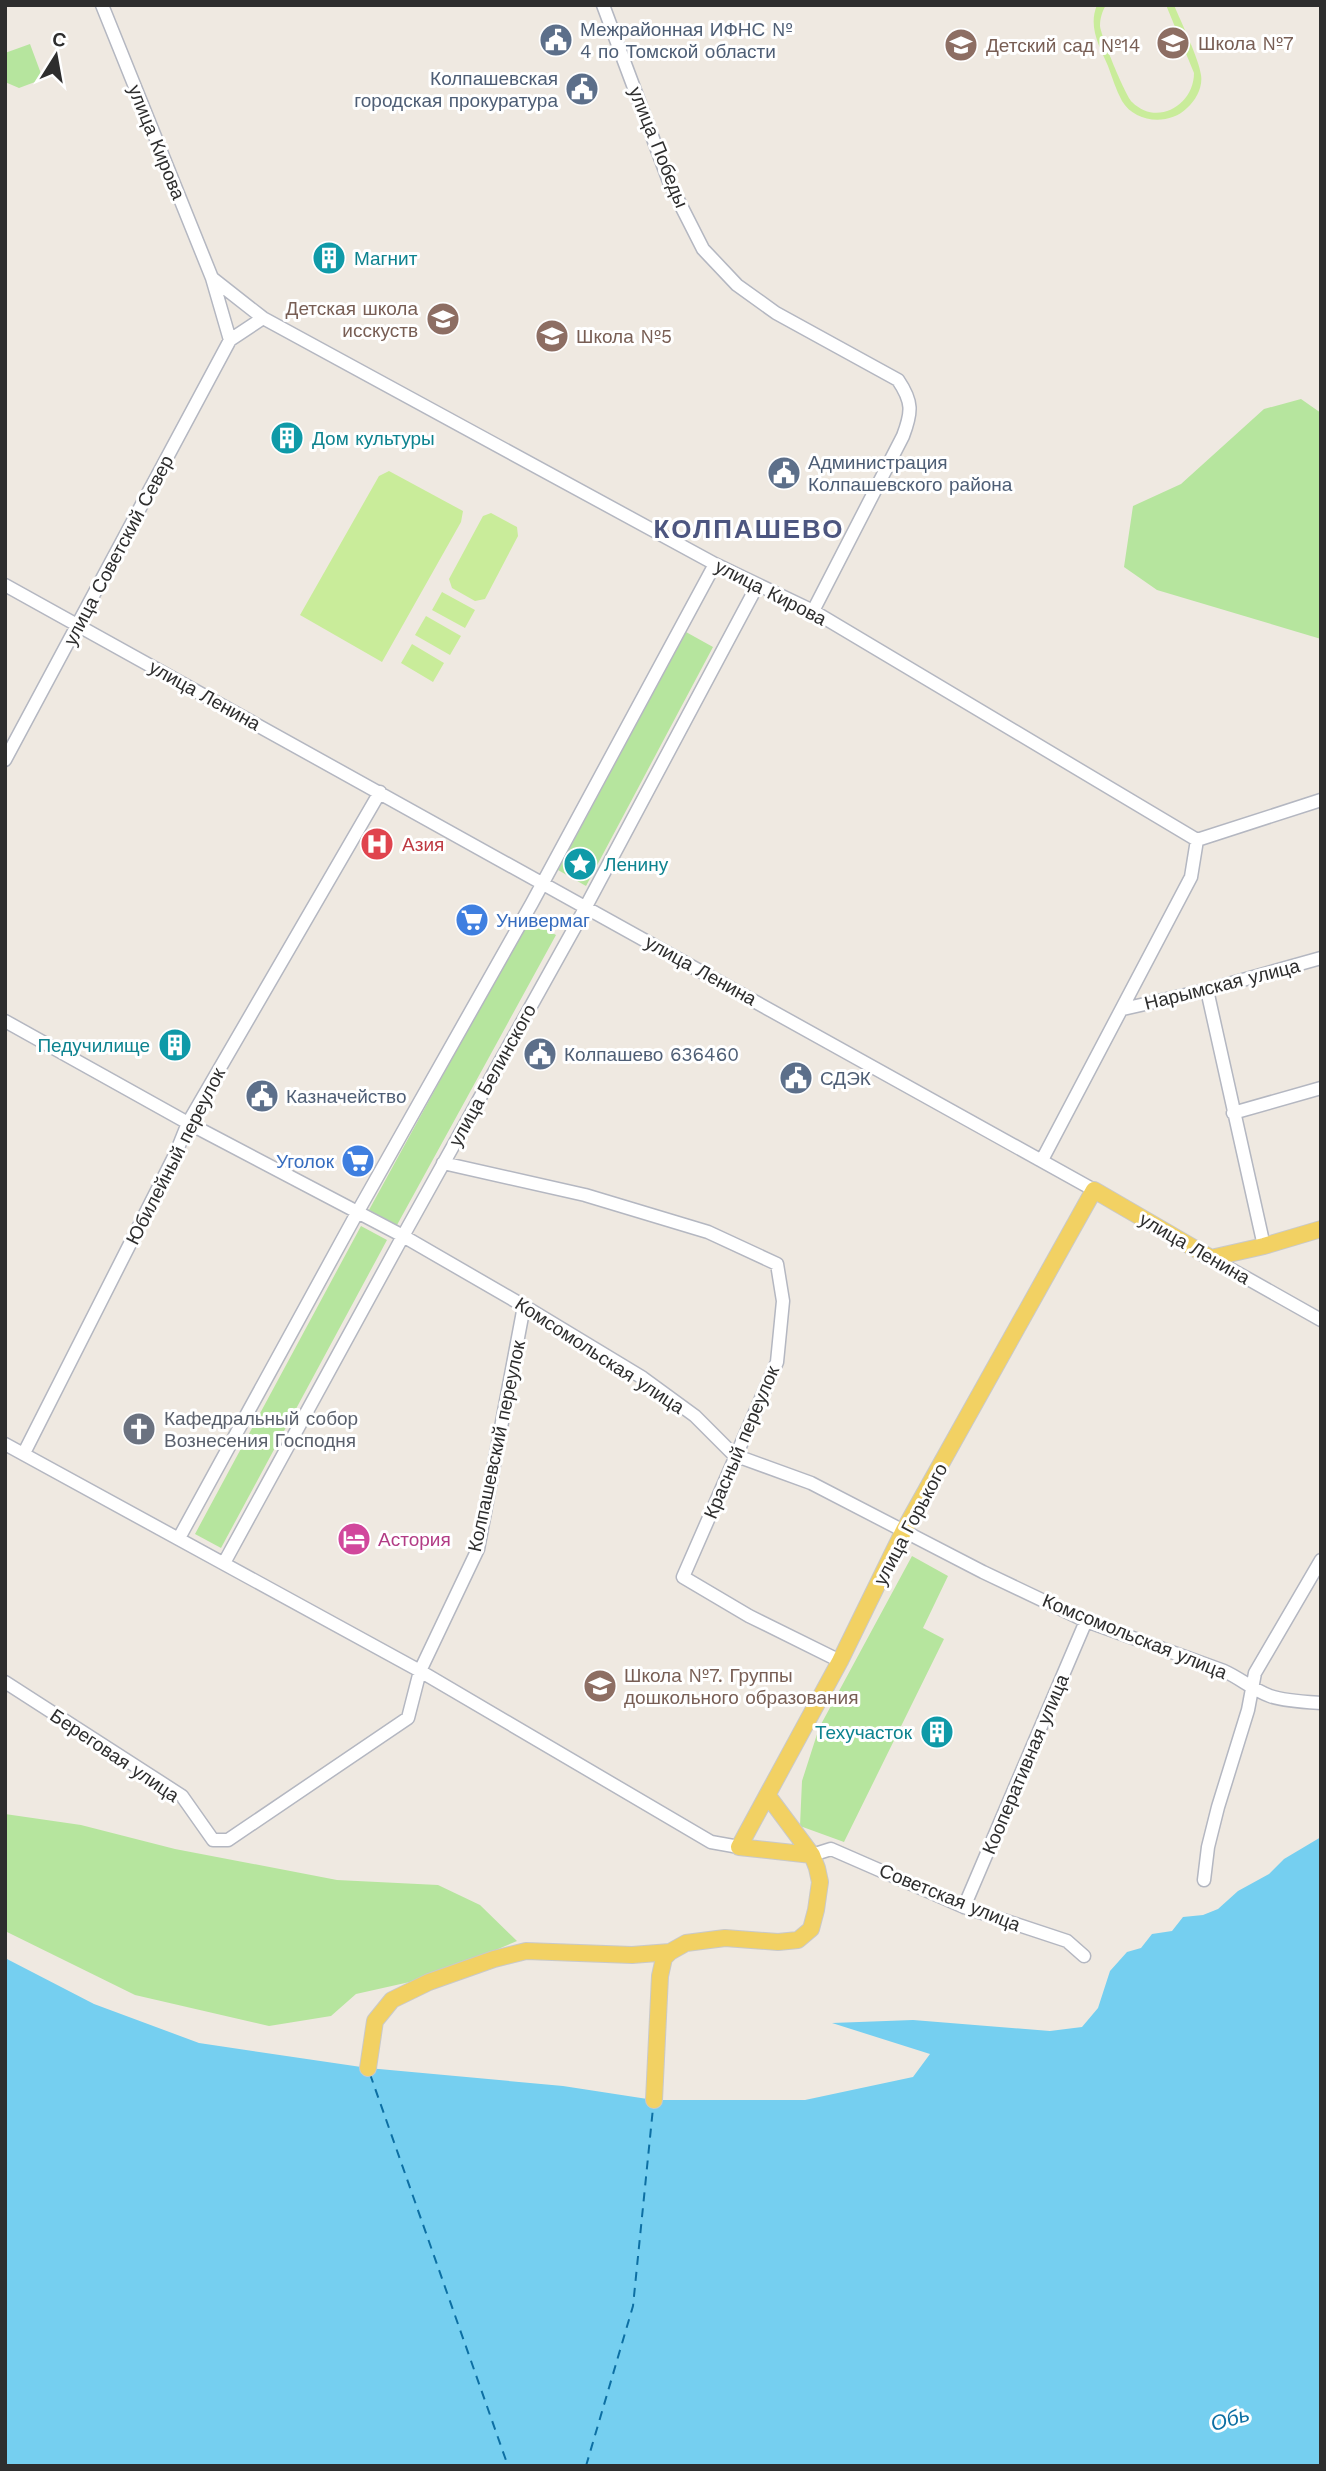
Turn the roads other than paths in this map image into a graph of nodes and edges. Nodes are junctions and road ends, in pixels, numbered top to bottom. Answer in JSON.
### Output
{"nodes":[{"id":1,"x":102,"y":5,"type":"edge"},
{"id":2,"x":603,"y":5,"type":"edge"},
{"id":3,"x":212,"y":278,"type":"junction"},
{"id":4,"x":262,"y":318,"type":"junction"},
{"id":5,"x":230,"y":340,"type":"junction"},
{"id":6,"x":715,"y":564,"type":"junction"},
{"id":7,"x":5,"y":585,"type":"edge"},
{"id":8,"x":757,"y":586,"type":"junction"},
{"id":9,"x":813,"y":611,"type":"junction"},
{"id":10,"x":79,"y":625,"type":"junction"},
{"id":11,"x":5,"y":760,"type":"edge"},
{"id":12,"x":380,"y":792,"type":"junction"},
{"id":13,"x":1321,"y":800,"type":"edge"},
{"id":14,"x":1197,"y":840,"type":"junction"},
{"id":15,"x":542,"y":883,"type":"junction"},
{"id":16,"x":586,"y":907,"type":"junction"},
{"id":17,"x":1321,"y":958,"type":"edge"},
{"id":18,"x":1208,"y":990,"type":"junction"},
{"id":19,"x":1123,"y":1009,"type":"junction"},
{"id":20,"x":5,"y":1021,"type":"edge"},
{"id":21,"x":1321,"y":1087,"type":"edge"},
{"id":22,"x":1233,"y":1113,"type":"junction"},
{"id":23,"x":188,"y":1123,"type":"junction"},
{"id":24,"x":1042,"y":1160,"type":"junction"},
{"id":25,"x":443,"y":1163,"type":"junction"},
{"id":26,"x":1094,"y":1190,"type":"junction"},
{"id":27,"x":357,"y":1213,"type":"junction"},
{"id":28,"x":1321,"y":1229,"type":"edge"},
{"id":29,"x":402,"y":1236,"type":"junction"},
{"id":30,"x":1264,"y":1246,"type":"junction"},
{"id":31,"x":1211,"y":1258,"type":"junction"},
{"id":32,"x":524,"y":1306,"type":"junction"},
{"id":33,"x":1321,"y":1320,"type":"edge"},
{"id":34,"x":5,"y":1444,"type":"edge"},
{"id":35,"x":24,"y":1453,"type":"junction"},
{"id":36,"x":734,"y":1455,"type":"junction"},
{"id":37,"x":904,"y":1530,"type":"junction"},
{"id":38,"x":179,"y":1538,"type":"junction"},
{"id":39,"x":1321,"y":1560,"type":"edge"},
{"id":40,"x":224,"y":1563,"type":"junction"},
{"id":41,"x":1086,"y":1621,"type":"junction"},
{"id":42,"x":840,"y":1661,"type":"junction"},
{"id":43,"x":419,"y":1671,"type":"junction"},
{"id":44,"x":5,"y":1682,"type":"edge"},
{"id":45,"x":1252,"y":1687,"type":"junction"},
{"id":46,"x":1321,"y":1703,"type":"edge"},
{"id":47,"x":768,"y":1796,"type":"junction"},
{"id":48,"x":213,"y":1840,"type":"joint"},
{"id":49,"x":738,"y":1847,"type":"junction"},
{"id":50,"x":813,"y":1856,"type":"junction"},
{"id":51,"x":1204,"y":1880,"type":"dead end"},
{"id":52,"x":964,"y":1907,"type":"junction"},
{"id":53,"x":670,"y":1952,"type":"junction"},
{"id":54,"x":1084,"y":1956,"type":"dead end"},
{"id":55,"x":368,"y":2067,"type":"dead end"},
{"id":56,"x":654,"y":2100,"type":"dead end"}],
"edges":[{"from":1,"to":3,"type":"street","name":"улица Кирова"},
{"from":2,"to":9,"type":"street","name":"улица Победы"},
{"from":3,"to":4,"type":"street","name":"улица Кирова"},
{"from":3,"to":5,"type":"street","name":"улица Кирова"},
{"from":4,"to":5,"type":"street"},
{"from":4,"to":6,"type":"street","name":"улица Кирова"},
{"from":5,"to":10,"type":"street","name":"улица Советский Север"},
{"from":6,"to":8,"type":"street","name":"улица Кирова"},
{"from":6,"to":15,"type":"street"},
{"from":7,"to":10,"type":"street","name":"улица Ленина"},
{"from":8,"to":9,"type":"street","name":"улица Кирова"},
{"from":8,"to":16,"type":"street","name":"улица Белинского"},
{"from":9,"to":14,"type":"street","name":"улица Кирова"},
{"from":10,"to":11,"type":"street","name":"улица Советский Север"},
{"from":10,"to":12,"type":"street","name":"улица Ленина"},
{"from":12,"to":15,"type":"street","name":"улица Ленина"},
{"from":12,"to":23,"type":"street","name":"Юбилейный переулок"},
{"from":13,"to":14,"type":"street"},
{"from":14,"to":19,"type":"street"},
{"from":15,"to":16,"type":"street","name":"улица Ленина"},
{"from":15,"to":27,"type":"street"},
{"from":16,"to":24,"type":"street","name":"улица Ленина"},
{"from":16,"to":25,"type":"street","name":"улица Белинского"},
{"from":17,"to":18,"type":"street","name":"Нарымская улица"},
{"from":18,"to":19,"type":"street","name":"Нарымская улица"},
{"from":18,"to":22,"type":"street"},
{"from":19,"to":24,"type":"street"},
{"from":20,"to":23,"type":"street","name":"Комсомольская улица"},
{"from":21,"to":22,"type":"street"},
{"from":22,"to":30,"type":"street"},
{"from":23,"to":27,"type":"street","name":"Комсомольская улица"},
{"from":23,"to":35,"type":"street","name":"Юбилейный переулок"},
{"from":24,"to":26,"type":"street","name":"улица Ленина"},
{"from":25,"to":29,"type":"street","name":"улица Белинского"},
{"from":25,"to":36,"type":"street","name":"Красный переулок"},
{"from":26,"to":31,"type":"main road","name":"улица Ленина"},
{"from":26,"to":37,"type":"main road","name":"улица Горького"},
{"from":27,"to":29,"type":"street","name":"Комсомольская улица"},
{"from":27,"to":38,"type":"street"},
{"from":28,"to":30,"type":"main road"},
{"from":29,"to":32,"type":"street","name":"Комсомольская улица"},
{"from":29,"to":40,"type":"street","name":"улица Белинского"},
{"from":30,"to":31,"type":"main road"},
{"from":31,"to":33,"type":"street","name":"улица Ленина"},
{"from":32,"to":36,"type":"street","name":"Комсомольская улица"},
{"from":32,"to":43,"type":"street","name":"Колпашевский переулок"},
{"from":34,"to":35,"type":"street"},
{"from":35,"to":38,"type":"street"},
{"from":36,"to":37,"type":"street","name":"Комсомольская улица"},
{"from":36,"to":42,"type":"street","name":"Красный переулок"},
{"from":37,"to":41,"type":"street","name":"Комсомольская улица"},
{"from":37,"to":42,"type":"main road","name":"улица Горького"},
{"from":38,"to":40,"type":"street"},
{"from":39,"to":45,"type":"street"},
{"from":40,"to":43,"type":"street"},
{"from":41,"to":45,"type":"street","name":"Комсомольская улица"},
{"from":41,"to":52,"type":"street","name":"Кооперативная улица"},
{"from":42,"to":47,"type":"main road","name":"улица Горького"},
{"from":43,"to":48,"type":"street","name":"Колпашевский переулок"},
{"from":43,"to":49,"type":"street"},
{"from":44,"to":48,"type":"street","name":"Береговая улица"},
{"from":45,"to":46,"type":"street","name":"Комсомольская улица"},
{"from":45,"to":51,"type":"street"},
{"from":47,"to":49,"type":"main road","name":"улица Горького"},
{"from":47,"to":50,"type":"main road"},
{"from":49,"to":50,"type":"main road"},
{"from":50,"to":52,"type":"street","name":"Советская улица"},
{"from":50,"to":53,"type":"main road"},
{"from":52,"to":54,"type":"street","name":"Советская улица"},
{"from":53,"to":55,"type":"main road"},
{"from":53,"to":56,"type":"main road"}]}
